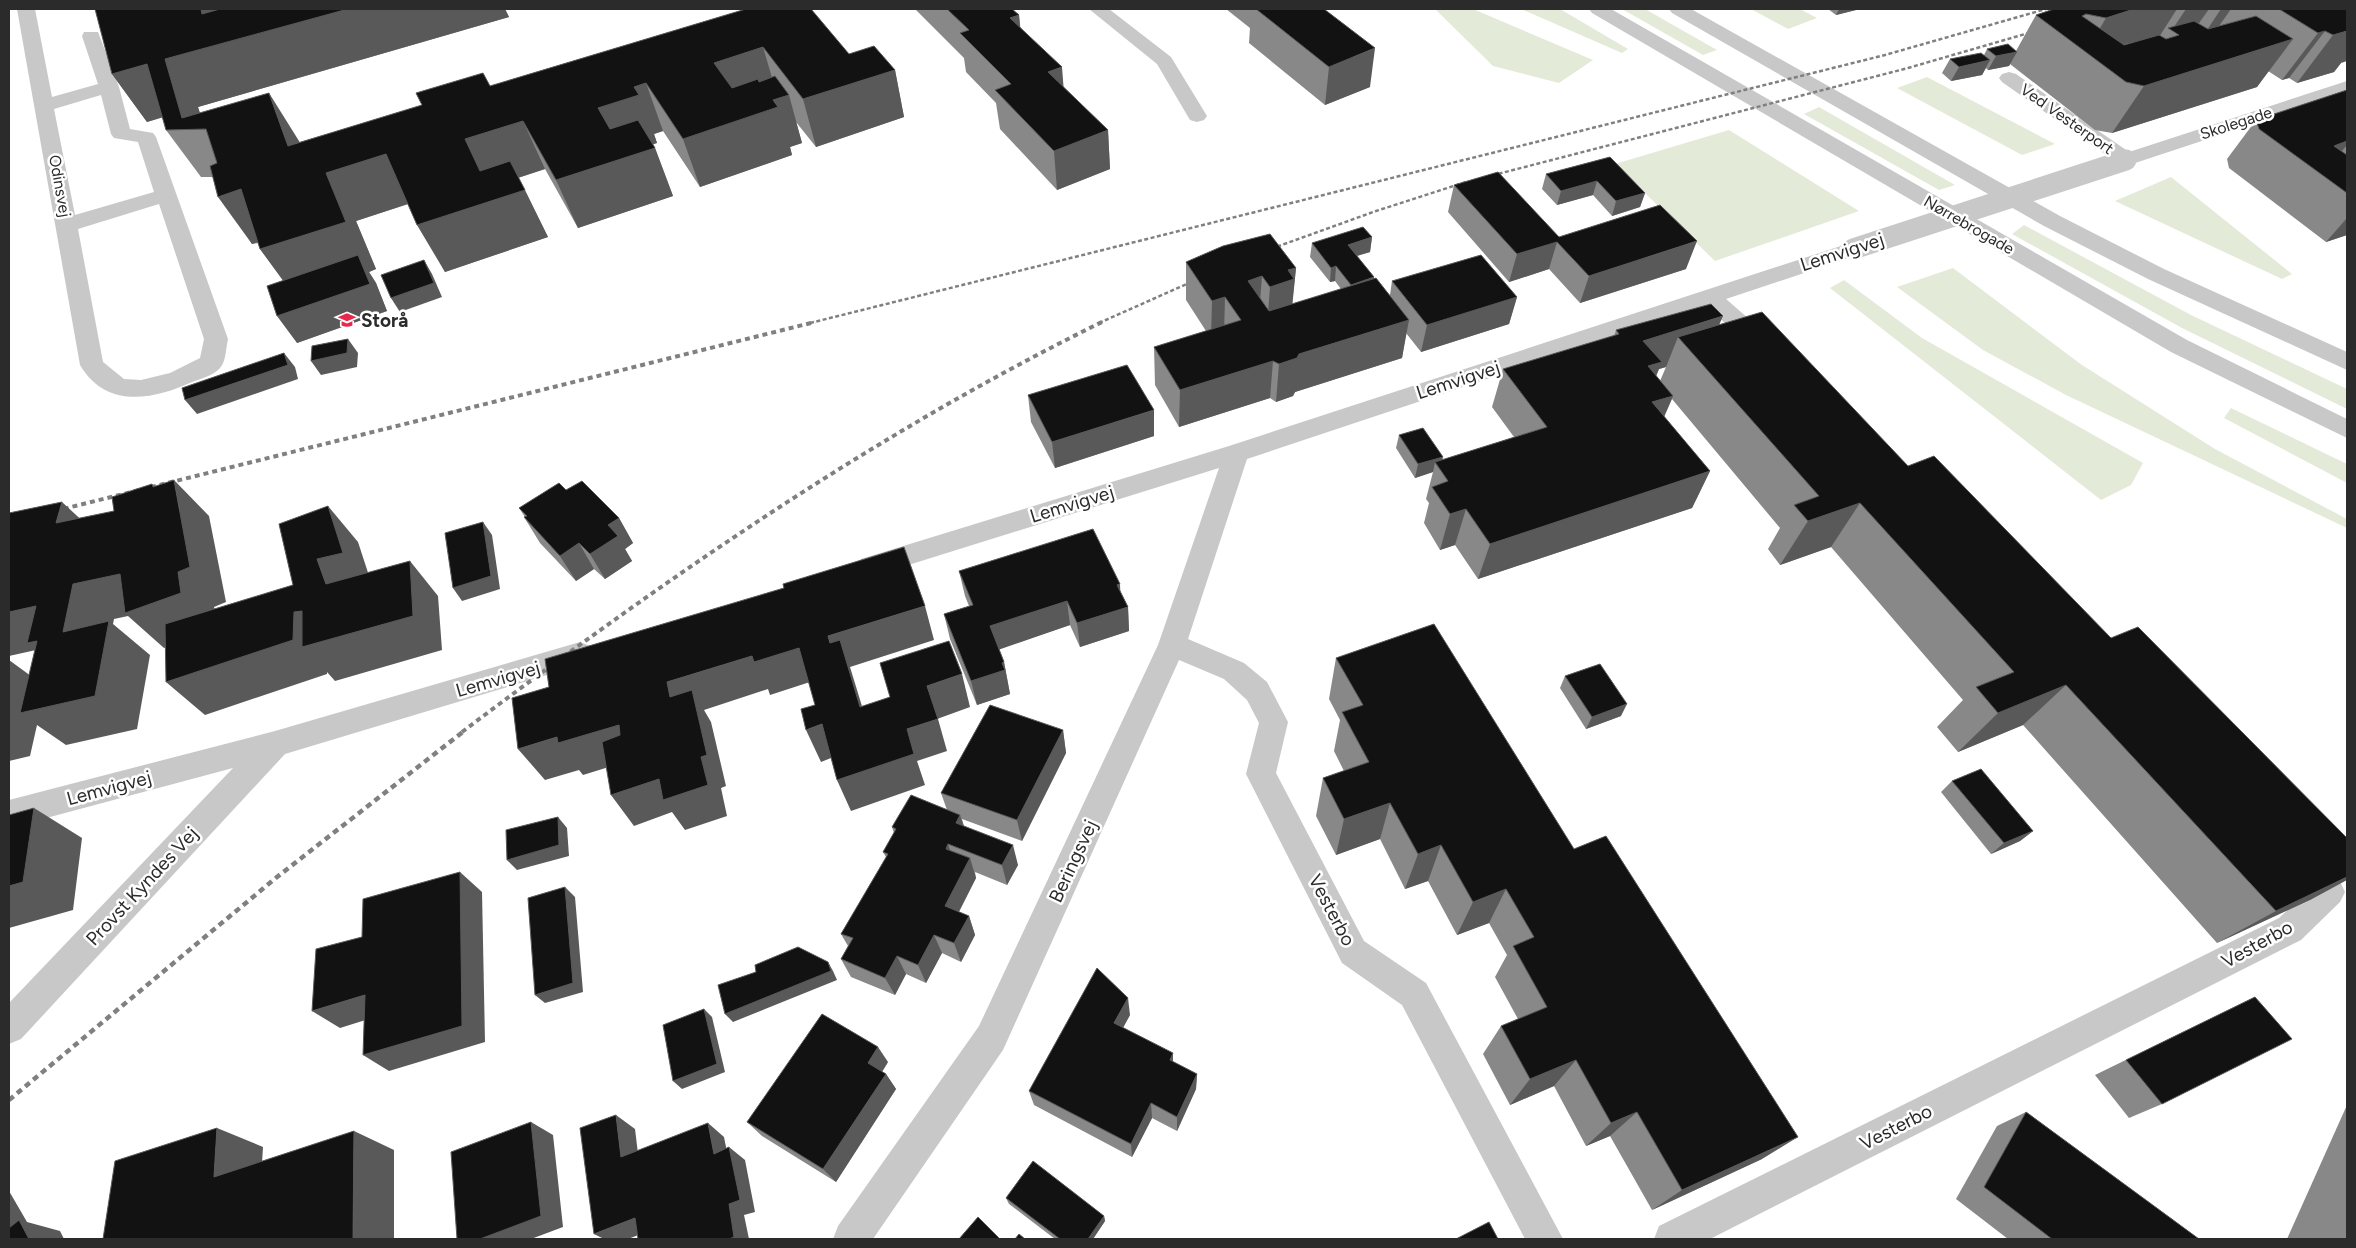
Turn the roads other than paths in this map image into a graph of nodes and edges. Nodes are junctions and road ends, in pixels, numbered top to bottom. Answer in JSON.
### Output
{"nodes":[{"id":1,"x":26,"y":9,"type":"edge"},
{"id":2,"x":1098,"y":9,"type":"edge"},
{"id":3,"x":1598,"y":9,"type":"edge"},
{"id":4,"x":1678,"y":9,"type":"edge"},
{"id":5,"x":91,"y":36,"type":"dead end"},
{"id":6,"x":2009,"y":78,"type":"dead end"},
{"id":7,"x":109,"y":87,"type":"junction"},
{"id":8,"x":2347,"y":87,"type":"edge"},
{"id":9,"x":2300,"y":102,"type":"junction"},
{"id":10,"x":45,"y":104,"type":"junction"},
{"id":11,"x":1197,"y":116,"type":"dead end"},
{"id":12,"x":2324,"y":117,"type":"edge"},
{"id":13,"x":2126,"y":160,"type":"junction"},
{"id":14,"x":167,"y":195,"type":"junction"},
{"id":15,"x":67,"y":225,"type":"junction"},
{"id":16,"x":1709,"y":296,"type":"junction"},
{"id":17,"x":1781,"y":360,"type":"edge"},
{"id":18,"x":2347,"y":362,"type":"edge"},
{"id":19,"x":2347,"y":429,"type":"edge"},
{"id":20,"x":1237,"y":453,"type":"junction"},
{"id":21,"x":849,"y":572,"type":"edge"},
{"id":22,"x":1172,"y":645,"type":"junction"},
{"id":23,"x":603,"y":647,"type":"edge"},
{"id":24,"x":275,"y":744,"type":"junction"},
{"id":25,"x":9,"y":814,"type":"edge"},
{"id":26,"x":2299,"y":829,"type":"edge"},
{"id":27,"x":9,"y":1028,"type":"edge"},
{"id":28,"x":851,"y":1239,"type":"edge"},
{"id":29,"x":1544,"y":1239,"type":"edge"},
{"id":30,"x":1672,"y":1239,"type":"edge"}],
"edges":[{"from":1,"to":10,"type":"street","name":"Odinsvej"},
{"from":2,"to":11,"type":"street"},
{"from":3,"to":19,"type":"street","name":"Nørrebrogade"},
{"from":4,"to":18,"type":"street"},
{"from":5,"to":7,"type":"street"},
{"from":6,"to":13,"type":"street","name":"Ved Vesterport"},
{"from":7,"to":10,"type":"street"},
{"from":7,"to":14,"type":"street"},
{"from":8,"to":9,"type":"street","name":"Skolegade"},
{"from":9,"to":12,"type":"street"},
{"from":9,"to":13,"type":"street","name":"Skolegade"},
{"from":10,"to":15,"type":"street","name":"Odinsvej"},
{"from":13,"to":16,"type":"street","name":"Lemvigvej","bridge":true},
{"from":14,"to":15,"type":"street"},
{"from":14,"to":15,"type":"street","name":"Odinsvej"},
{"from":16,"to":17,"type":"street"},
{"from":16,"to":20,"type":"street","name":"Lemvigvej"},
{"from":20,"to":21,"type":"street","name":"Lemvigvej"},
{"from":20,"to":22,"type":"street","name":"Beringsvej"},
{"from":22,"to":28,"type":"street","name":"Beringsvej"},
{"from":22,"to":29,"type":"street","name":"Vesterbo"},
{"from":23,"to":24,"type":"street","name":"Lemvigvej"},
{"from":24,"to":25,"type":"street","name":"Lemvigvej"},
{"from":24,"to":27,"type":"street","name":"Provst Kyndes Vej"},
{"from":26,"to":30,"type":"street","name":"Vesterbo"}]}
